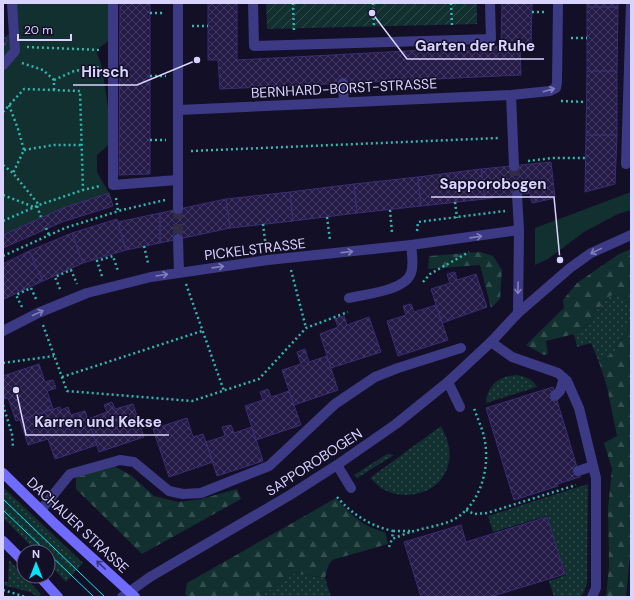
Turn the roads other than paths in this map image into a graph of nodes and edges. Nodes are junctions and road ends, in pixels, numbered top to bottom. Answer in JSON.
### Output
{"nodes":[{"id":1,"x":12,"y":3,"type":"edge"},
{"id":2,"x":113,"y":3,"type":"edge"},
{"id":3,"x":178,"y":3,"type":"edge"},
{"id":4,"x":253,"y":3,"type":"edge"},
{"id":5,"x":490,"y":3,"type":"edge"},
{"id":6,"x":558,"y":3,"type":"edge"},
{"id":7,"x":631,"y":3,"type":"edge"},
{"id":8,"x":342,"y":44,"type":"junction"},
{"id":9,"x":342,"y":54,"type":"dead end"},
{"id":10,"x":5,"y":63,"type":"edge"},
{"id":11,"x":343,"y":83,"type":"dead end"},
{"id":12,"x":511,"y":95,"type":"junction"},
{"id":13,"x":344,"y":102,"type":"junction"},
{"id":14,"x":179,"y":110,"type":"junction"},
{"id":15,"x":514,"y":164,"type":"tunnel mouth"},
{"id":16,"x":626,"y":164,"type":"dead end"},
{"id":17,"x":177,"y":180,"type":"junction"},
{"id":18,"x":517,"y":195,"type":"tunnel mouth"},
{"id":19,"x":178,"y":209,"type":"tunnel mouth"},
{"id":20,"x":519,"y":230,"type":"junction"},
{"id":21,"x":631,"y":234,"type":"edge"},
{"id":22,"x":178,"y":239,"type":"tunnel mouth"},
{"id":23,"x":411,"y":245,"type":"junction"},
{"id":24,"x":181,"y":272,"type":"junction"},
{"id":25,"x":349,"y":298,"type":"dead end"},
{"id":26,"x":518,"y":313,"type":"junction"},
{"id":27,"x":3,"y":331,"type":"edge"},
{"id":28,"x":490,"y":342,"type":"junction"},
{"id":29,"x":462,"y":348,"type":"dead end"},
{"id":30,"x":564,"y":378,"type":"junction"},
{"id":31,"x":448,"y":382,"type":"junction"},
{"id":32,"x":555,"y":396,"type":"dead end"},
{"id":33,"x":460,"y":407,"type":"dead end"},
{"id":34,"x":337,"y":465,"type":"junction"},
{"id":35,"x":593,"y":466,"type":"junction"},
{"id":36,"x":578,"y":471,"type":"dead end"},
{"id":37,"x":3,"y":473,"type":"edge"},
{"id":38,"x":351,"y":488,"type":"dead end"},
{"id":39,"x":41,"y":510,"type":"junction"},
{"id":40,"x":3,"y":541,"type":"edge"},
{"id":41,"x":16,"y":554,"type":"edge"},
{"id":42,"x":46,"y":584,"type":"edge"},
{"id":43,"x":129,"y":595,"type":"edge"},
{"id":44,"x":58,"y":597,"type":"edge"},
{"id":45,"x":592,"y":597,"type":"edge"}],
"edges":[{"from":1,"to":10,"type":"street"},
{"from":2,"to":17,"type":"street"},
{"from":3,"to":14,"type":"street"},
{"from":4,"to":8,"type":"street"},
{"from":5,"to":8,"type":"street"},
{"from":12,"to":6,"type":"street","name":"BERNHARD-BORST-STRASSE","one_way":true},
{"from":7,"to":16,"type":"street"},
{"from":8,"to":9,"type":"street"},
{"from":11,"to":13,"type":"street"},
{"from":12,"to":13,"type":"street","name":"BERNHARD-BORST-STRASSE"},
{"from":12,"to":15,"type":"street"},
{"from":13,"to":14,"type":"street","name":"BERNHARD-BORST-STRASSE"},
{"from":14,"to":17,"type":"street"},
{"from":17,"to":19,"type":"street"},
{"from":18,"to":20,"type":"street"},
{"from":23,"to":20,"type":"street","name":"PICKELSTRASSE","one_way":true},
{"from":20,"to":26,"type":"street","one_way":true},
{"from":21,"to":26,"type":"street","name":"SAPPOROBOGEN","one_way":true},
{"from":22,"to":24,"type":"street"},
{"from":24,"to":23,"type":"street","name":"PICKELSTRASSE","one_way":true},
{"from":23,"to":25,"type":"street"},
{"from":27,"to":24,"type":"street","name":"PICKELSTRASSE","one_way":true},
{"from":26,"to":28,"type":"street","name":"SAPPOROBOGEN"},
{"from":28,"to":30,"type":"street"},
{"from":28,"to":31,"type":"street","name":"SAPPOROBOGEN"},
{"from":29,"to":39,"type":"street"},
{"from":30,"to":32,"type":"street"},
{"from":30,"to":35,"type":"street"},
{"from":31,"to":33,"type":"street"},
{"from":31,"to":34,"type":"street","name":"SAPPOROBOGEN"},
{"from":34,"to":38,"type":"street"},
{"from":34,"to":43,"type":"street","name":"SAPPOROBOGEN"},
{"from":35,"to":36,"type":"street"},
{"from":35,"to":45,"type":"street"},
{"from":37,"to":39,"type":"main road","name":"DACHAUER STRASSE"},
{"from":43,"to":39,"type":"main road","name":"DACHAUER STRASSE","one_way":true},
{"from":40,"to":41,"type":"main road"},
{"from":42,"to":44,"type":"main road"}]}
